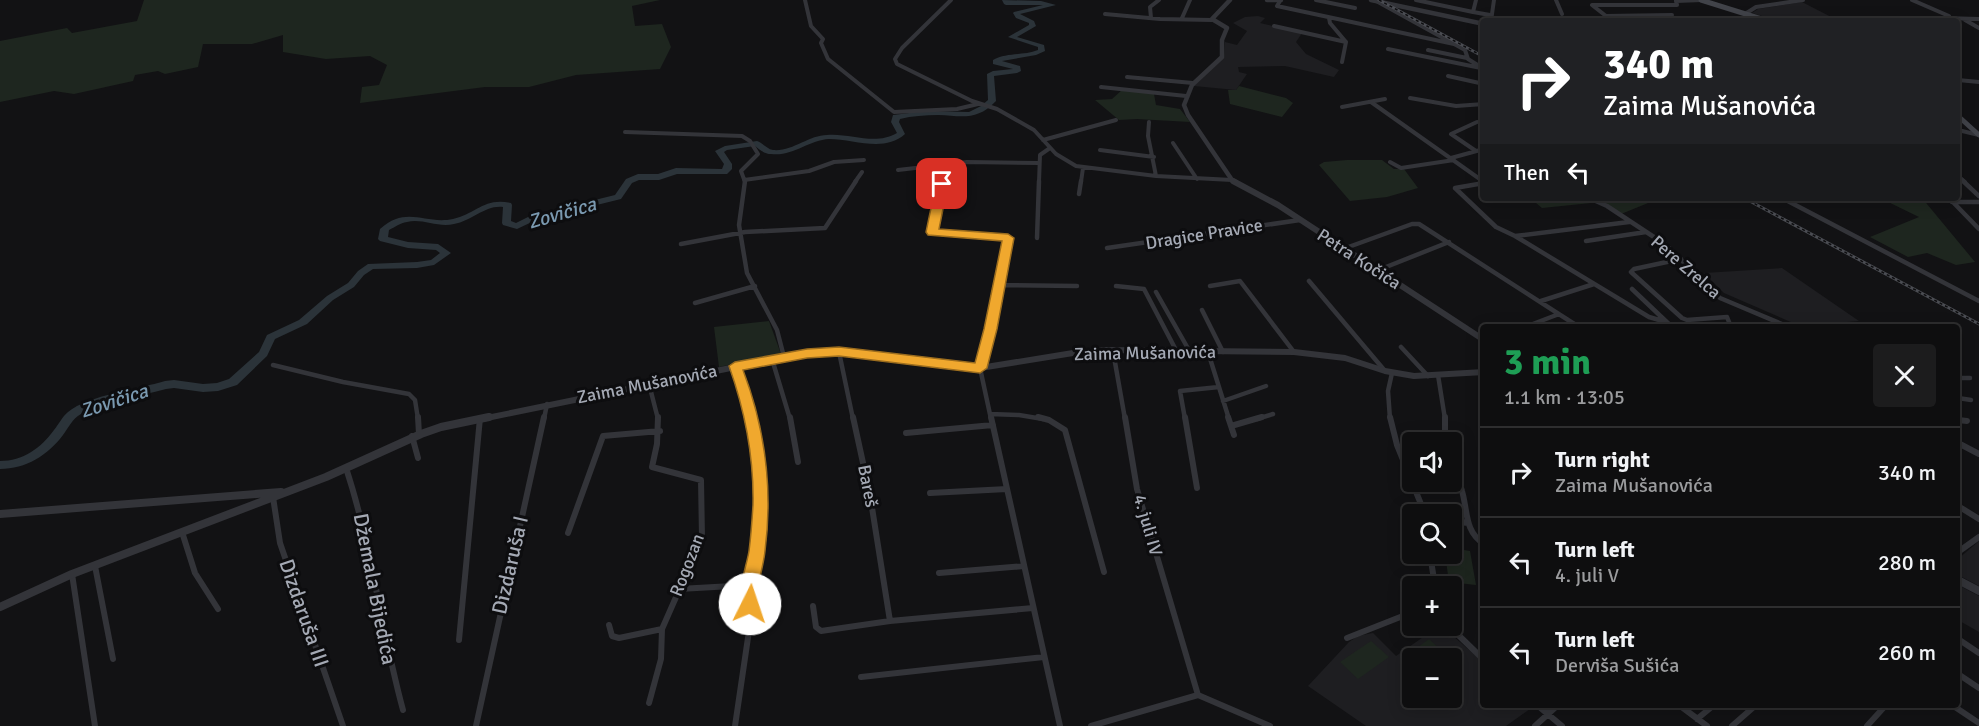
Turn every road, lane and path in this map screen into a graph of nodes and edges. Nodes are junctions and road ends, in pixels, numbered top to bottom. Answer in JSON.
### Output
{"nodes":[{"id":1,"x":805,"y":0,"type":"edge"},
{"id":2,"x":951,"y":0,"type":"edge"},
{"id":3,"x":1159,"y":0,"type":"edge"},
{"id":4,"x":1190,"y":0,"type":"edge"},
{"id":5,"x":1230,"y":0,"type":"edge"},
{"id":6,"x":1267,"y":0,"type":"edge"},
{"id":7,"x":1316,"y":0,"type":"edge"},
{"id":8,"x":1416,"y":0,"type":"edge"},
{"id":9,"x":1476,"y":0,"type":"edge"},
{"id":10,"x":1494,"y":0,"type":"edge"},
{"id":11,"x":1556,"y":0,"type":"edge"},
{"id":12,"x":1587,"y":0,"type":"edge"},
{"id":13,"x":1702,"y":0,"type":"edge"},
{"id":14,"x":1803,"y":0,"type":"edge"},
{"id":15,"x":1912,"y":0,"type":"edge"},
{"id":16,"x":1281,"y":1,"type":"edge"},
{"id":17,"x":1374,"y":1,"type":"edge"},
{"id":18,"x":1384,"y":1,"type":"edge"},
{"id":19,"x":1593,"y":5,"type":"junction"},
{"id":20,"x":1355,"y":8,"type":"dead end"},
{"id":21,"x":1473,"y":12,"type":"junction"},
{"id":22,"x":1105,"y":14,"type":"dead end"},
{"id":23,"x":1562,"y":14,"type":"dead end"},
{"id":24,"x":1745,"y":14,"type":"junction"},
{"id":25,"x":1490,"y":15,"type":"junction"},
{"id":26,"x":1672,"y":15,"type":"dead end"},
{"id":27,"x":1151,"y":18,"type":"junction"},
{"id":28,"x":1182,"y":18,"type":"junction"},
{"id":29,"x":1329,"y":18,"type":"junction"},
{"id":30,"x":1490,"y":18,"type":"edge"},
{"id":31,"x":1758,"y":18,"type":"edge"},
{"id":32,"x":1953,"y":18,"type":"edge"},
{"id":33,"x":1960,"y":19,"type":"edge"},
{"id":34,"x":1966,"y":19,"type":"junction"},
{"id":35,"x":1212,"y":20,"type":"junction"},
{"id":36,"x":1979,"y":20,"type":"edge"},
{"id":37,"x":1480,"y":23,"type":"edge"},
{"id":38,"x":1274,"y":26,"type":"dead end"},
{"id":39,"x":1979,"y":28,"type":"edge"},
{"id":40,"x":1346,"y":42,"type":"junction"},
{"id":41,"x":1454,"y":44,"type":"junction"},
{"id":42,"x":1388,"y":49,"type":"dead end"},
{"id":43,"x":1428,"y":50,"type":"dead end"},
{"id":44,"x":1467,"y":58,"type":"junction"},
{"id":45,"x":1342,"y":62,"type":"dead end"},
{"id":46,"x":1480,"y":66,"type":"edge"},
{"id":47,"x":1480,"y":67,"type":"edge"},
{"id":48,"x":1448,"y":76,"type":"dead end"},
{"id":49,"x":1127,"y":77,"type":"dead end"},
{"id":50,"x":1960,"y":80,"type":"edge"},
{"id":51,"x":1979,"y":82,"type":"edge"},
{"id":52,"x":1193,"y":83,"type":"junction"},
{"id":53,"x":1480,"y":83,"type":"edge"},
{"id":54,"x":1101,"y":87,"type":"dead end"},
{"id":55,"x":1186,"y":96,"type":"junction"},
{"id":56,"x":1410,"y":98,"type":"dead end"},
{"id":57,"x":1385,"y":99,"type":"dead end"},
{"id":58,"x":1371,"y":102,"type":"junction"},
{"id":59,"x":980,"y":104,"type":"junction"},
{"id":60,"x":1480,"y":104,"type":"edge"},
{"id":61,"x":1342,"y":107,"type":"dead end"},
{"id":62,"x":1960,"y":118,"type":"edge"},
{"id":63,"x":1116,"y":120,"type":"dead end"},
{"id":64,"x":1149,"y":122,"type":"dead end"},
{"id":65,"x":1477,"y":122,"type":"dead end"},
{"id":66,"x":1960,"y":130,"type":"edge"},
{"id":67,"x":625,"y":132,"type":"dead end"},
{"id":68,"x":1979,"y":135,"type":"edge"},
{"id":69,"x":1043,"y":140,"type":"junction"},
{"id":70,"x":1173,"y":143,"type":"dead end"},
{"id":71,"x":1050,"y":148,"type":"junction"},
{"id":72,"x":1100,"y":150,"type":"dead end"},
{"id":73,"x":1480,"y":150,"type":"edge"},
{"id":74,"x":1476,"y":151,"type":"junction"},
{"id":75,"x":1154,"y":157,"type":"junction"},
{"id":76,"x":1453,"y":159,"type":"junction"},
{"id":77,"x":864,"y":160,"type":"dead end"},
{"id":78,"x":1390,"y":162,"type":"dead end"},
{"id":79,"x":1039,"y":163,"type":"junction"},
{"id":80,"x":939,"y":164,"type":"junction"},
{"id":81,"x":1083,"y":168,"type":"junction"},
{"id":82,"x":898,"y":170,"type":"dead end"},
{"id":83,"x":862,"y":172,"type":"dead end"},
{"id":84,"x":1156,"y":176,"type":"junction"},
{"id":85,"x":1197,"y":178,"type":"junction"},
{"id":86,"x":1960,"y":179,"type":"edge"},
{"id":87,"x":744,"y":180,"type":"junction"},
{"id":88,"x":1232,"y":180,"type":"junction"},
{"id":89,"x":1480,"y":180,"type":"edge"},
{"id":90,"x":1480,"y":184,"type":"edge"},
{"id":91,"x":1079,"y":194,"type":"dead end"},
{"id":92,"x":1979,"y":196,"type":"edge"},
{"id":93,"x":1596,"y":201,"type":"edge"},
{"id":94,"x":1794,"y":201,"type":"edge"},
{"id":95,"x":1952,"y":201,"type":"edge"},
{"id":96,"x":1960,"y":201,"type":"edge"},
{"id":97,"x":1790,"y":202,"type":"joint"},
{"id":98,"x":1979,"y":202,"type":"edge"},
{"id":99,"x":1300,"y":220,"type":"junction"},
{"id":100,"x":1629,"y":222,"type":"junction"},
{"id":101,"x":1979,"y":228,"type":"edge"},
{"id":102,"x":1646,"y":232,"type":"junction"},
{"id":103,"x":740,"y":234,"type":"junction"},
{"id":104,"x":1006,"y":236,"type":"joint"},
{"id":105,"x":1515,"y":236,"type":"junction"},
{"id":106,"x":1037,"y":238,"type":"dead end"},
{"id":107,"x":1586,"y":241,"type":"dead end"},
{"id":108,"x":1449,"y":242,"type":"junction"},
{"id":109,"x":681,"y":244,"type":"dead end"},
{"id":110,"x":1107,"y":248,"type":"dead end"},
{"id":111,"x":1342,"y":249,"type":"junction"},
{"id":112,"x":1681,"y":260,"type":"junction"},
{"id":113,"x":1376,"y":270,"type":"junction"},
{"id":114,"x":1309,"y":280,"type":"dead end"},
{"id":115,"x":1593,"y":284,"type":"junction"},
{"id":116,"x":997,"y":285,"type":"junction"},
{"id":117,"x":1077,"y":285,"type":"dead end"},
{"id":118,"x":755,"y":286,"type":"junction"},
{"id":119,"x":1116,"y":286,"type":"dead end"},
{"id":120,"x":1210,"y":286,"type":"dead end"},
{"id":121,"x":1632,"y":289,"type":"dead end"},
{"id":122,"x":1156,"y":292,"type":"dead end"},
{"id":123,"x":1541,"y":301,"type":"junction"},
{"id":124,"x":1979,"y":301,"type":"edge"},
{"id":125,"x":1728,"y":302,"type":"junction"},
{"id":126,"x":695,"y":303,"type":"dead end"},
{"id":127,"x":1202,"y":310,"type":"dead end"},
{"id":128,"x":1559,"y":314,"type":"junction"},
{"id":129,"x":1727,"y":317,"type":"junction"},
{"id":130,"x":1666,"y":322,"type":"junction"},
{"id":131,"x":1534,"y":324,"type":"edge"},
{"id":132,"x":1574,"y":324,"type":"edge"},
{"id":133,"x":1668,"y":324,"type":"edge"},
{"id":134,"x":1730,"y":324,"type":"edge"},
{"id":135,"x":1782,"y":324,"type":"edge"},
{"id":136,"x":1480,"y":337,"type":"edge"},
{"id":137,"x":1401,"y":347,"type":"dead end"},
{"id":138,"x":1113,"y":351,"type":"junction"},
{"id":139,"x":839,"y":352,"type":"junction"},
{"id":140,"x":1177,"y":352,"type":"junction"},
{"id":141,"x":1190,"y":352,"type":"junction"},
{"id":142,"x":1208,"y":352,"type":"junction"},
{"id":143,"x":1223,"y":352,"type":"junction"},
{"id":144,"x":1294,"y":352,"type":"junction"},
{"id":145,"x":784,"y":357,"type":"junction"},
{"id":146,"x":772,"y":359,"type":"junction"},
{"id":147,"x":273,"y":365,"type":"dead end"},
{"id":148,"x":735,"y":366,"type":"junction"},
{"id":149,"x":980,"y":368,"type":"junction"},
{"id":150,"x":1388,"y":372,"type":"junction"},
{"id":151,"x":1480,"y":372,"type":"edge"},
{"id":152,"x":1438,"y":375,"type":"junction"},
{"id":153,"x":1428,"y":376,"type":"junction"},
{"id":154,"x":1960,"y":378,"type":"edge"},
{"id":155,"x":1970,"y":378,"type":"dead end"},
{"id":156,"x":649,"y":384,"type":"junction"},
{"id":157,"x":1266,"y":386,"type":"dead end"},
{"id":158,"x":1219,"y":387,"type":"junction"},
{"id":159,"x":1960,"y":398,"type":"edge"},
{"id":160,"x":1971,"y":400,"type":"dead end"},
{"id":161,"x":1223,"y":401,"type":"junction"},
{"id":162,"x":547,"y":404,"type":"junction"},
{"id":163,"x":990,"y":414,"type":"junction"},
{"id":164,"x":1273,"y":414,"type":"dead end"},
{"id":165,"x":480,"y":418,"type":"junction"},
{"id":166,"x":1960,"y":420,"type":"edge"},
{"id":167,"x":1967,"y":421,"type":"dead end"},
{"id":168,"x":993,"y":425,"type":"junction"},
{"id":169,"x":1231,"y":426,"type":"junction"},
{"id":170,"x":660,"y":431,"type":"junction"},
{"id":171,"x":1446,"y":432,"type":"edge"},
{"id":172,"x":906,"y":433,"type":"dead end"},
{"id":173,"x":416,"y":435,"type":"junction"},
{"id":174,"x":1234,"y":435,"type":"dead end"},
{"id":175,"x":1960,"y":444,"type":"edge"},
{"id":176,"x":1979,"y":454,"type":"edge"},
{"id":177,"x":418,"y":458,"type":"dead end"},
{"id":178,"x":798,"y":462,"type":"dead end"},
{"id":179,"x":346,"y":468,"type":"junction"},
{"id":180,"x":1197,"y":488,"type":"dead end"},
{"id":181,"x":1007,"y":489,"type":"junction"},
{"id":182,"x":287,"y":491,"type":"junction"},
{"id":183,"x":1462,"y":492,"type":"edge"},
{"id":184,"x":930,"y":493,"type":"dead end"},
{"id":185,"x":273,"y":497,"type":"junction"},
{"id":186,"x":1421,"y":504,"type":"edge"},
{"id":187,"x":1960,"y":507,"type":"edge"},
{"id":188,"x":0,"y":514,"type":"edge"},
{"id":189,"x":1979,"y":519,"type":"edge"},
{"id":190,"x":1462,"y":522,"type":"edge"},
{"id":191,"x":1468,"y":523,"type":"junction"},
{"id":192,"x":182,"y":532,"type":"junction"},
{"id":193,"x":568,"y":533,"type":"dead end"},
{"id":194,"x":1979,"y":537,"type":"edge"},
{"id":195,"x":1480,"y":541,"type":"edge"},
{"id":196,"x":1960,"y":551,"type":"edge"},
{"id":197,"x":95,"y":566,"type":"junction"},
{"id":198,"x":1024,"y":566,"type":"junction"},
{"id":199,"x":939,"y":573,"type":"dead end"},
{"id":200,"x":1104,"y":573,"type":"dead end"},
{"id":201,"x":72,"y":574,"type":"junction"},
{"id":202,"x":1960,"y":581,"type":"edge"},
{"id":203,"x":750,"y":585,"type":"junction"},
{"id":204,"x":679,"y":589,"type":"junction"},
{"id":205,"x":1979,"y":591,"type":"edge"},
{"id":206,"x":813,"y":606,"type":"dead end"},
{"id":207,"x":0,"y":607,"type":"edge"},
{"id":208,"x":1033,"y":608,"type":"junction"},
{"id":209,"x":218,"y":609,"type":"dead end"},
{"id":210,"x":1402,"y":616,"type":"edge"},
{"id":211,"x":890,"y":621,"type":"junction"},
{"id":212,"x":609,"y":625,"type":"dead end"},
{"id":213,"x":662,"y":629,"type":"junction"},
{"id":214,"x":1459,"y":636,"type":"edge"},
{"id":215,"x":1347,"y":638,"type":"dead end"},
{"id":216,"x":459,"y":640,"type":"dead end"},
{"id":217,"x":1960,"y":640,"type":"edge"},
{"id":218,"x":1979,"y":653,"type":"edge"},
{"id":219,"x":1480,"y":656,"type":"edge"},
{"id":220,"x":1044,"y":657,"type":"junction"},
{"id":221,"x":113,"y":659,"type":"dead end"},
{"id":222,"x":1960,"y":675,"type":"edge"},
{"id":223,"x":861,"y":677,"type":"dead end"},
{"id":224,"x":1979,"y":688,"type":"edge"},
{"id":225,"x":1198,"y":695,"type":"junction"},
{"id":226,"x":649,"y":703,"type":"dead end"},
{"id":227,"x":1541,"y":708,"type":"edge"},
{"id":228,"x":1554,"y":708,"type":"edge"},
{"id":229,"x":1683,"y":708,"type":"edge"},
{"id":230,"x":1710,"y":708,"type":"edge"},
{"id":231,"x":1753,"y":708,"type":"edge"},
{"id":232,"x":1883,"y":708,"type":"edge"},
{"id":233,"x":1956,"y":708,"type":"edge"},
{"id":234,"x":403,"y":710,"type":"dead end"},
{"id":235,"x":1547,"y":713,"type":"junction"},
{"id":236,"x":1697,"y":719,"type":"junction"},
{"id":237,"x":1979,"y":723,"type":"edge"},
{"id":238,"x":95,"y":726,"type":"edge"},
{"id":239,"x":343,"y":726,"type":"edge"},
{"id":240,"x":476,"y":726,"type":"edge"},
{"id":241,"x":735,"y":726,"type":"edge"},
{"id":242,"x":1059,"y":726,"type":"edge"},
{"id":243,"x":1091,"y":726,"type":"edge"},
{"id":244,"x":1270,"y":726,"type":"edge"},
{"id":245,"x":1535,"y":726,"type":"edge"},
{"id":246,"x":1562,"y":726,"type":"edge"},
{"id":247,"x":1707,"y":726,"type":"edge"},
{"id":248,"x":1732,"y":726,"type":"edge"},
{"id":249,"x":1867,"y":726,"type":"edge"}],
"edges":[{"from":1,"to":59,"type":"street"},
{"from":2,"to":59,"type":"street"},
{"from":3,"to":27,"type":"street"},
{"from":4,"to":28,"type":"street"},
{"from":5,"to":35,"type":"street"},
{"from":6,"to":16,"type":"street"},
{"from":7,"to":20,"type":"street"},
{"from":8,"to":21,"type":"street"},
{"from":9,"to":21,"type":"street"},
{"from":10,"to":25,"type":"street"},
{"from":11,"to":23,"type":"street"},
{"from":12,"to":19,"type":"street"},
{"from":13,"to":19,"type":"street"},
{"from":13,"to":24,"type":"main road"},
{"from":14,"to":24,"type":"street"},
{"from":15,"to":32,"type":"street"},
{"from":16,"to":29,"type":"street"},
{"from":17,"to":18,"type":"street"},
{"from":17,"to":41,"type":"street"},
{"from":18,"to":37,"type":"street"},
{"from":19,"to":26,"type":"street"},
{"from":21,"to":25,"type":"street"},
{"from":22,"to":27,"type":"street"},
{"from":24,"to":31,"type":"main road"},
{"from":25,"to":30,"type":"street"},
{"from":27,"to":28,"type":"street"},
{"from":28,"to":35,"type":"street"},
{"from":29,"to":40,"type":"street"},
{"from":29,"to":41,"type":"street"},
{"from":33,"to":34,"type":"street"},
{"from":34,"to":36,"type":"street"},
{"from":34,"to":39,"type":"street"},
{"from":35,"to":52,"type":"street"},
{"from":38,"to":40,"type":"street"},
{"from":40,"to":45,"type":"street"},
{"from":41,"to":44,"type":"street"},
{"from":42,"to":47,"type":"street"},
{"from":43,"to":44,"type":"street"},
{"from":44,"to":46,"type":"street"},
{"from":48,"to":53,"type":"street"},
{"from":49,"to":52,"type":"street"},
{"from":50,"to":51,"type":"street"},
{"from":52,"to":55,"type":"street"},
{"from":54,"to":55,"type":"street"},
{"from":55,"to":88,"type":"street"},
{"from":56,"to":60,"type":"street"},
{"from":57,"to":58,"type":"street"},
{"from":58,"to":61,"type":"street"},
{"from":58,"to":76,"type":"street"},
{"from":59,"to":69,"type":"street"},
{"from":62,"to":68,"type":"main road"},
{"from":63,"to":69,"type":"street"},
{"from":64,"to":75,"type":"street"},
{"from":65,"to":74,"type":"street"},
{"from":66,"to":68,"type":"street"},
{"from":67,"to":87,"type":"street"},
{"from":69,"to":71,"type":"street"},
{"from":70,"to":85,"type":"street"},
{"from":71,"to":79,"type":"street"},
{"from":71,"to":81,"type":"street"},
{"from":72,"to":75,"type":"street"},
{"from":73,"to":74,"type":"street"},
{"from":74,"to":76,"type":"street"},
{"from":75,"to":84,"type":"street"},
{"from":76,"to":78,"type":"street"},
{"from":76,"to":89,"type":"street"},
{"from":77,"to":87,"type":"street"},
{"from":79,"to":80,"type":"street"},
{"from":79,"to":106,"type":"street"},
{"from":80,"to":82,"type":"street"},
{"from":80,"to":104,"type":"street"},
{"from":81,"to":84,"type":"street"},
{"from":81,"to":91,"type":"street"},
{"from":83,"to":103,"type":"street"},
{"from":84,"to":85,"type":"street"},
{"from":85,"to":88,"type":"street"},
{"from":86,"to":92,"type":"street"},
{"from":87,"to":103,"type":"street"},
{"from":88,"to":99,"type":"street","name":"Petra Kočića"},
{"from":90,"to":105,"type":"street"},
{"from":93,"to":100,"type":"street","name":"Pere Zrelca"},
{"from":94,"to":97,"type":"street"},
{"from":95,"to":101,"type":"street"},
{"from":96,"to":98,"type":"street"},
{"from":97,"to":124,"type":"street"},
{"from":99,"to":110,"type":"street","name":"Dragice Pravice"},
{"from":99,"to":111,"type":"street","name":"Petra Kočića"},
{"from":100,"to":102,"type":"street","name":"Pere Zrelca"},
{"from":100,"to":105,"type":"street"},
{"from":102,"to":107,"type":"street"},
{"from":102,"to":112,"type":"street","name":"Pere Zrelca"},
{"from":103,"to":109,"type":"street"},
{"from":103,"to":118,"type":"street"},
{"from":104,"to":116,"type":"street"},
{"from":105,"to":115,"type":"street"},
{"from":108,"to":111,"type":"street"},
{"from":108,"to":113,"type":"street"},
{"from":108,"to":123,"type":"street"},
{"from":111,"to":113,"type":"street","name":"Petra Kočića"},
{"from":112,"to":125,"type":"street","name":"Pere Zrelca"},
{"from":112,"to":129,"type":"street"},
{"from":113,"to":136,"type":"street","name":"Petra Kočića"},
{"from":114,"to":150,"type":"street"},
{"from":115,"to":123,"type":"street"},
{"from":115,"to":130,"type":"street"},
{"from":116,"to":117,"type":"street"},
{"from":116,"to":149,"type":"street"},
{"from":118,"to":126,"type":"street"},
{"from":118,"to":145,"type":"street"},
{"from":119,"to":140,"type":"street"},
{"from":120,"to":144,"type":"street"},
{"from":121,"to":130,"type":"street"},
{"from":122,"to":141,"type":"street"},
{"from":123,"to":128,"type":"street"},
{"from":125,"to":129,"type":"street"},
{"from":125,"to":135,"type":"street","name":"Pere Zrelca"},
{"from":127,"to":143,"type":"street"},
{"from":128,"to":131,"type":"street"},
{"from":128,"to":132,"type":"street"},
{"from":129,"to":134,"type":"street"},
{"from":130,"to":133,"type":"street"},
{"from":137,"to":153,"type":"street"},
{"from":138,"to":140,"type":"street","name":"Zaima Mušanovića"},
{"from":138,"to":149,"type":"street","name":"Zaima Mušanovića"},
{"from":138,"to":225,"type":"street","name":"4. juli IV"},
{"from":139,"to":145,"type":"street","name":"Zaima Mušanovića"},
{"from":139,"to":149,"type":"street","name":"Zaima Mušanovića"},
{"from":139,"to":211,"type":"street","name":"Bareš"},
{"from":140,"to":141,"type":"street","name":"Zaima Mušanovića"},
{"from":141,"to":142,"type":"street","name":"Zaima Mušanovića"},
{"from":142,"to":143,"type":"street","name":"Zaima Mušanovića"},
{"from":142,"to":158,"type":"street"},
{"from":143,"to":144,"type":"street","name":"Zaima Mušanovića"},
{"from":144,"to":150,"type":"street","name":"Zaima Mušanovića"},
{"from":145,"to":146,"type":"street","name":"Zaima Mušanovića"},
{"from":146,"to":148,"type":"street","name":"Zaima Mušanovića"},
{"from":146,"to":178,"type":"street"},
{"from":147,"to":173,"type":"street"},
{"from":148,"to":156,"type":"street","name":"Zaima Mušanovića"},
{"from":148,"to":203,"type":"street"},
{"from":149,"to":163,"type":"street"},
{"from":150,"to":153,"type":"street","name":"Zaima Mušanovića"},
{"from":150,"to":186,"type":"street"},
{"from":151,"to":152,"type":"street","name":"Zaima Mušanovića"},
{"from":152,"to":153,"type":"street","name":"Zaima Mušanovića"},
{"from":152,"to":171,"type":"street"},
{"from":154,"to":155,"type":"street"},
{"from":156,"to":162,"type":"street","name":"Zaima Mušanovića"},
{"from":156,"to":170,"type":"street","name":"Rogozan"},
{"from":157,"to":161,"type":"street"},
{"from":158,"to":161,"type":"street"},
{"from":158,"to":180,"type":"street"},
{"from":159,"to":160,"type":"street"},
{"from":161,"to":169,"type":"street"},
{"from":162,"to":165,"type":"street","name":"Zaima Mušanovića"},
{"from":162,"to":240,"type":"street","name":"Dizdaruša I"},
{"from":163,"to":168,"type":"street"},
{"from":163,"to":200,"type":"street"},
{"from":164,"to":169,"type":"street"},
{"from":165,"to":173,"type":"street","name":"Zaima Mušanovića"},
{"from":165,"to":216,"type":"street"},
{"from":166,"to":167,"type":"street"},
{"from":168,"to":172,"type":"street"},
{"from":168,"to":181,"type":"street"},
{"from":169,"to":174,"type":"street"},
{"from":170,"to":193,"type":"street"},
{"from":170,"to":204,"type":"street","name":"Rogozan"},
{"from":173,"to":177,"type":"street"},
{"from":173,"to":179,"type":"street","name":"Zaima Mušanovića"},
{"from":175,"to":176,"type":"street"},
{"from":179,"to":182,"type":"street","name":"Zaima Mušanovića"},
{"from":179,"to":234,"type":"street","name":"Džemala Bijedića"},
{"from":181,"to":184,"type":"street"},
{"from":181,"to":198,"type":"street"},
{"from":182,"to":185,"type":"street"},
{"from":182,"to":188,"type":"street"},
{"from":183,"to":191,"type":"street"},
{"from":185,"to":192,"type":"street"},
{"from":185,"to":239,"type":"street","name":"Dizdaruša III"},
{"from":187,"to":189,"type":"street"},
{"from":190,"to":191,"type":"street"},
{"from":191,"to":195,"type":"street"},
{"from":192,"to":197,"type":"street"},
{"from":192,"to":209,"type":"street"},
{"from":194,"to":196,"type":"street"},
{"from":197,"to":201,"type":"street"},
{"from":197,"to":221,"type":"street"},
{"from":198,"to":199,"type":"street"},
{"from":198,"to":208,"type":"street"},
{"from":201,"to":207,"type":"street"},
{"from":201,"to":238,"type":"street"},
{"from":202,"to":205,"type":"street"},
{"from":203,"to":204,"type":"street"},
{"from":203,"to":241,"type":"street"},
{"from":204,"to":213,"type":"street","name":"Rogozan"},
{"from":206,"to":211,"type":"street"},
{"from":208,"to":211,"type":"street"},
{"from":208,"to":220,"type":"street"},
{"from":210,"to":215,"type":"street"},
{"from":212,"to":213,"type":"street"},
{"from":213,"to":226,"type":"street","name":"Rogozan"},
{"from":214,"to":219,"type":"street"},
{"from":217,"to":218,"type":"street"},
{"from":220,"to":223,"type":"street"},
{"from":220,"to":242,"type":"street"},
{"from":222,"to":224,"type":"street"},
{"from":225,"to":243,"type":"street"},
{"from":225,"to":244,"type":"street"},
{"from":227,"to":235,"type":"street"},
{"from":228,"to":235,"type":"street"},
{"from":229,"to":236,"type":"street"},
{"from":230,"to":236,"type":"street"},
{"from":231,"to":248,"type":"street"},
{"from":232,"to":249,"type":"street"},
{"from":233,"to":237,"type":"street"},
{"from":235,"to":245,"type":"street"},
{"from":235,"to":246,"type":"street"},
{"from":236,"to":247,"type":"street"}]}
